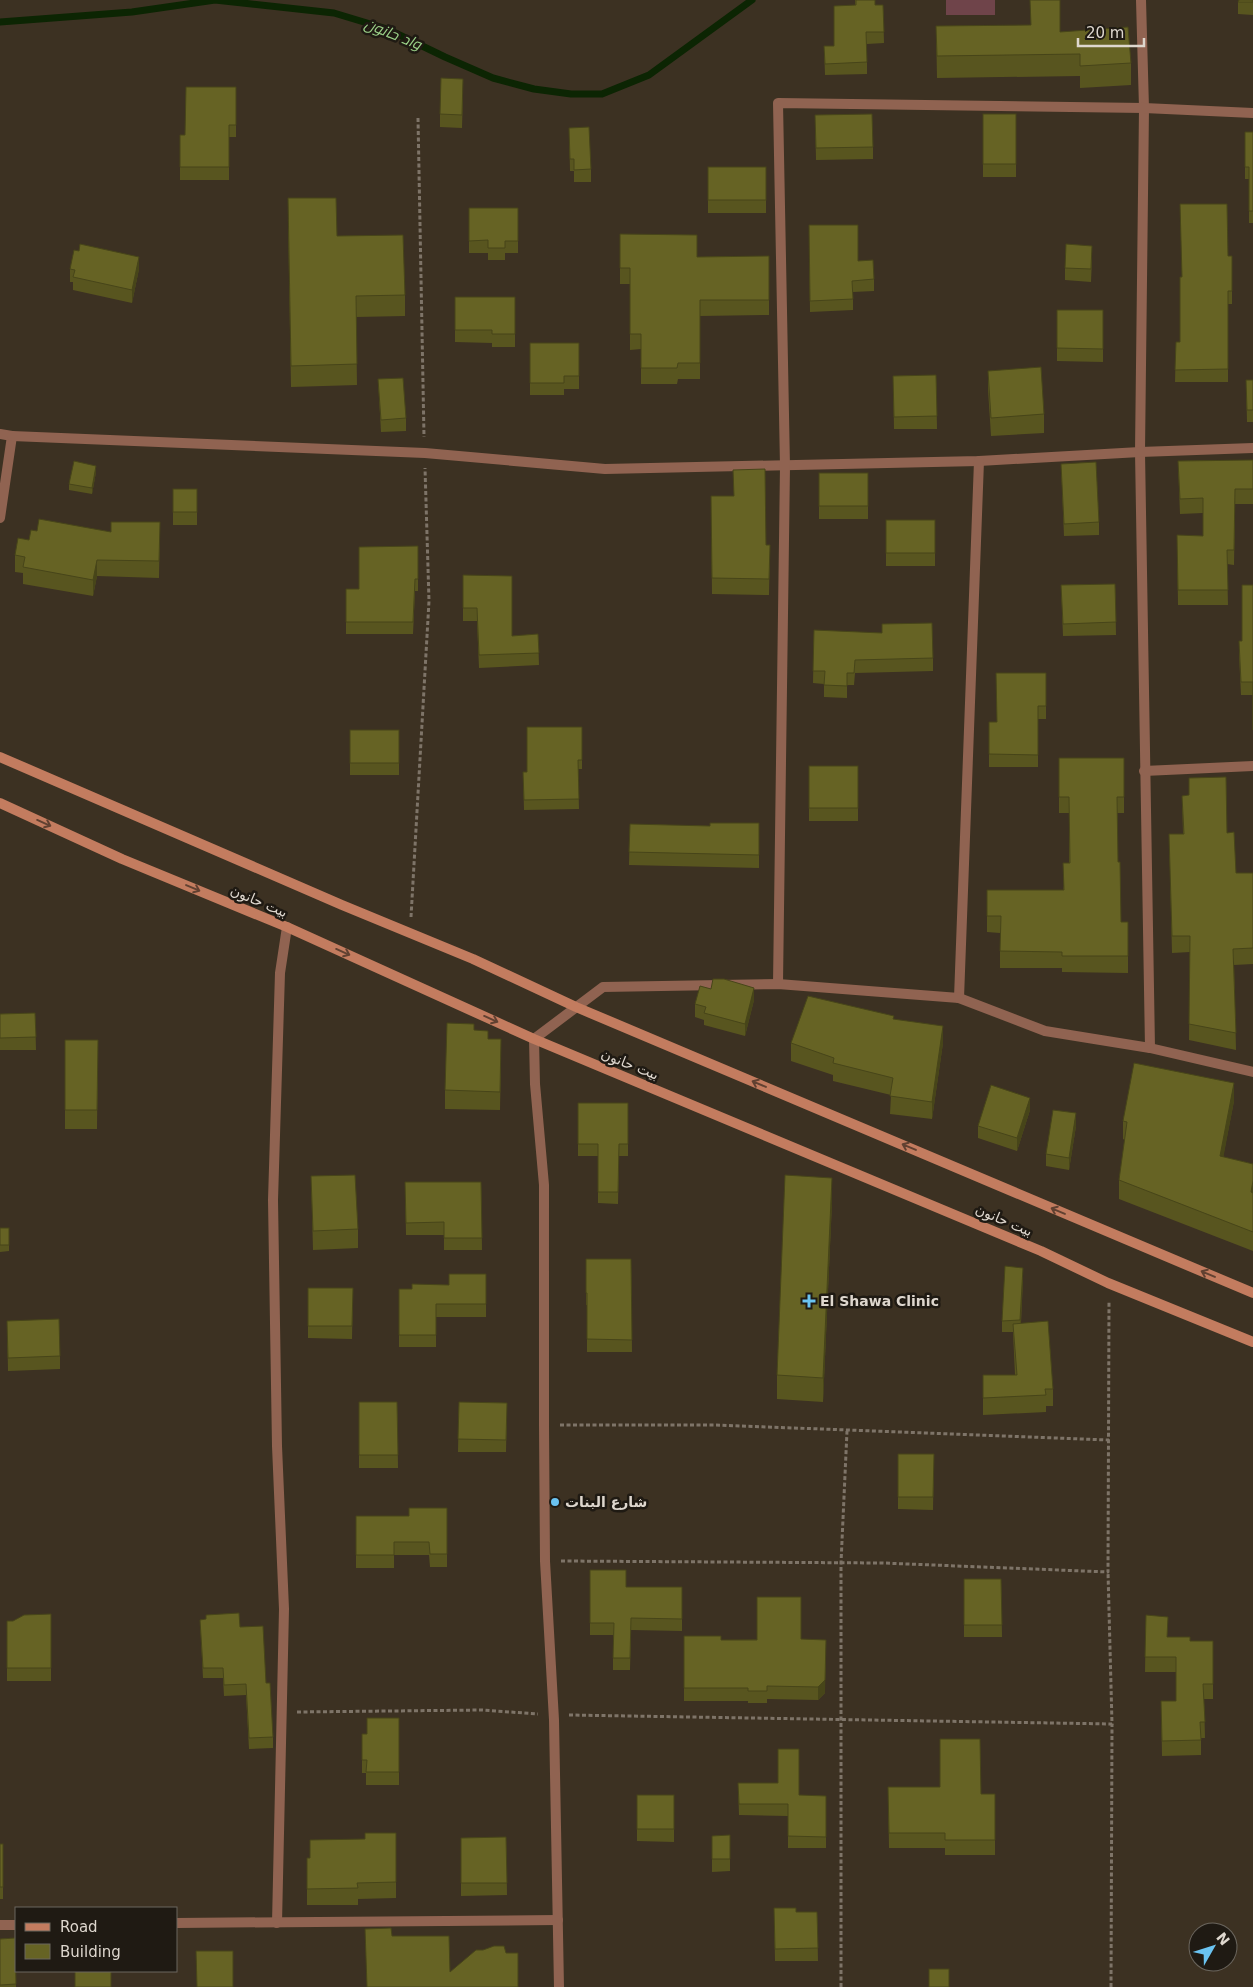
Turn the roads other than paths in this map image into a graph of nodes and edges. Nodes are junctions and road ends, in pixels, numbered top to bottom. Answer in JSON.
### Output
{"nodes":[{"id":1,"x":1141,"y":0,"type":"edge"},
{"id":2,"x":1144,"y":108,"type":"junction"},
{"id":3,"x":1253,"y":113,"type":"edge"},
{"id":4,"x":0,"y":434,"type":"edge"},
{"id":5,"x":12,"y":436,"type":"junction"},
{"id":6,"x":1253,"y":448,"type":"edge"},
{"id":7,"x":1140,"y":452,"type":"junction"},
{"id":8,"x":979,"y":461,"type":"junction"},
{"id":9,"x":785,"y":466,"type":"junction"},
{"id":10,"x":0,"y":518,"type":"edge"},
{"id":11,"x":0,"y":757,"type":"edge"},
{"id":12,"x":1253,"y":766,"type":"edge"},
{"id":13,"x":1144,"y":771,"type":"junction"},
{"id":14,"x":0,"y":803,"type":"edge"},
{"id":15,"x":287,"y":927,"type":"junction"},
{"id":16,"x":778,"y":984,"type":"junction"},
{"id":17,"x":959,"y":998,"type":"junction"},
{"id":18,"x":576,"y":1007,"type":"junction"},
{"id":19,"x":534,"y":1039,"type":"junction"},
{"id":20,"x":1150,"y":1048,"type":"junction"},
{"id":21,"x":1253,"y":1072,"type":"edge"},
{"id":22,"x":1253,"y":1293,"type":"edge"},
{"id":23,"x":1253,"y":1342,"type":"edge"},
{"id":24,"x":558,"y":1920,"type":"junction"},
{"id":25,"x":178,"y":1923,"type":"edge"},
{"id":26,"x":277,"y":1923,"type":"junction"},
{"id":27,"x":0,"y":1925,"type":"edge"},
{"id":28,"x":15,"y":1925,"type":"edge"},
{"id":29,"x":559,"y":1987,"type":"edge"}],
"edges":[{"from":1,"to":2,"type":"street"},
{"from":2,"to":3,"type":"street"},
{"from":2,"to":7,"type":"street"},
{"from":2,"to":9,"type":"street"},
{"from":4,"to":5,"type":"street"},
{"from":5,"to":9,"type":"street"},
{"from":5,"to":10,"type":"street"},
{"from":6,"to":7,"type":"street"},
{"from":7,"to":8,"type":"street"},
{"from":7,"to":13,"type":"street"},
{"from":8,"to":9,"type":"street"},
{"from":8,"to":17,"type":"street"},
{"from":9,"to":16,"type":"street"},
{"from":11,"to":18,"type":"main road","name":"بيت حانون"},
{"from":12,"to":13,"type":"street"},
{"from":13,"to":20,"type":"street"},
{"from":14,"to":15,"type":"main road","name":"بيت حانون","one_way":true},
{"from":15,"to":19,"type":"main road","name":"بيت حانون","one_way":true},
{"from":15,"to":26,"type":"street"},
{"from":16,"to":17,"type":"street"},
{"from":16,"to":18,"type":"street"},
{"from":17,"to":20,"type":"street"},
{"from":18,"to":19,"type":"street"},
{"from":22,"to":18,"type":"main road","name":"بيت حانون","one_way":true},
{"from":19,"to":23,"type":"main road","name":"بيت حانون"},
{"from":19,"to":24,"type":"street"},
{"from":20,"to":21,"type":"street"},
{"from":24,"to":26,"type":"street"},
{"from":24,"to":29,"type":"street"},
{"from":25,"to":26,"type":"street"},
{"from":27,"to":28,"type":"street"}]}
